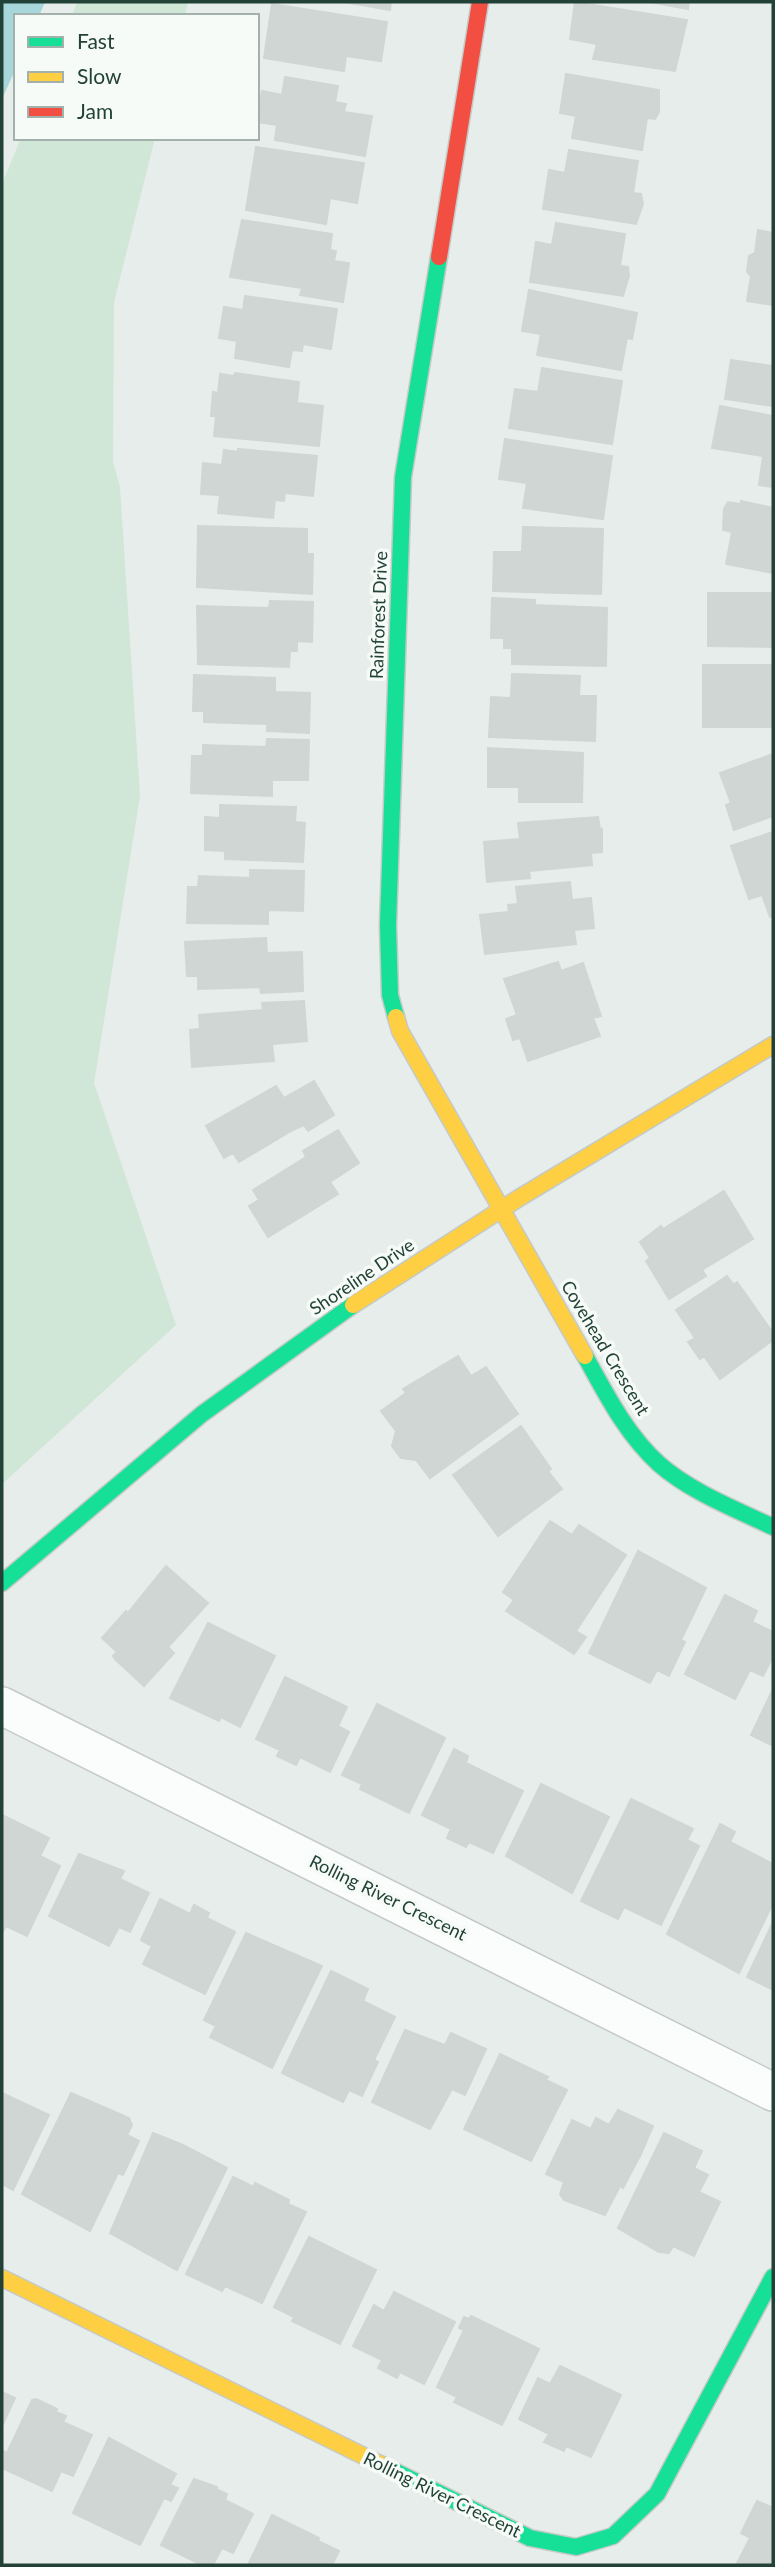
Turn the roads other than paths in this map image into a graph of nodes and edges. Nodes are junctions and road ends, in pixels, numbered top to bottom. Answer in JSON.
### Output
{"nodes":[{"id":1,"x":480,"y":2,"type":"edge"},
{"id":2,"x":773,"y":1045,"type":"edge"},
{"id":3,"x":500,"y":1208,"type":"junction"},
{"id":4,"x":773,"y":1527,"type":"edge"},
{"id":5,"x":2,"y":1583,"type":"edge"},
{"id":6,"x":2,"y":1706,"type":"edge"},
{"id":7,"x":773,"y":2092,"type":"edge"},
{"id":8,"x":773,"y":2277,"type":"edge"},
{"id":9,"x":2,"y":2278,"type":"edge"}],
"edges":[{"from":1,"to":3,"type":"street","name":"Rainforest Drive"},
{"from":2,"to":3,"type":"street","name":"Shoreline Drive"},
{"from":3,"to":4,"type":"street","name":"Covehead Crescent"},
{"from":3,"to":5,"type":"street","name":"Shoreline Drive"},
{"from":6,"to":7,"type":"street","name":"Rolling River Crescent"},
{"from":8,"to":9,"type":"street","name":"Rolling River Crescent"}]}
